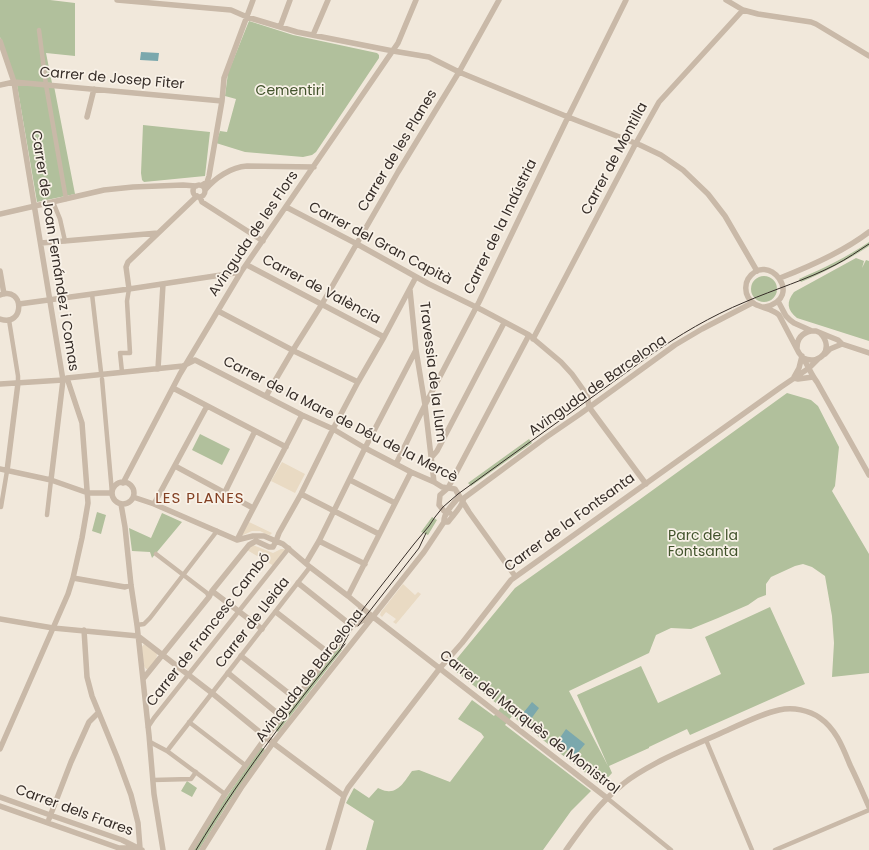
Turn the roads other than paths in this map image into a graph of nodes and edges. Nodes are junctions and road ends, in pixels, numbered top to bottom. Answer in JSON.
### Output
{"nodes":[{"id":1,"x":117,"y":0,"type":"edge"},
{"id":2,"x":254,"y":0,"type":"edge"},
{"id":3,"x":290,"y":0,"type":"edge"},
{"id":4,"x":328,"y":0,"type":"edge"},
{"id":5,"x":499,"y":0,"type":"edge"},
{"id":6,"x":626,"y":0,"type":"edge"},
{"id":7,"x":726,"y":0,"type":"edge"},
{"id":8,"x":416,"y":2,"type":"edge"},
{"id":9,"x":743,"y":10,"type":"junction"},
{"id":10,"x":247,"y":17,"type":"junction"},
{"id":11,"x":280,"y":27,"type":"junction"},
{"id":12,"x":39,"y":30,"type":"dead end"},
{"id":13,"x":313,"y":35,"type":"junction"},
{"id":14,"x":0,"y":41,"type":"edge"},
{"id":15,"x":393,"y":51,"type":"junction"},
{"id":16,"x":869,"y":56,"type":"edge"},
{"id":17,"x":459,"y":72,"type":"junction"},
{"id":18,"x":14,"y":82,"type":"junction"},
{"id":19,"x":0,"y":85,"type":"edge"},
{"id":20,"x":46,"y":85,"type":"junction"},
{"id":21,"x":94,"y":89,"type":"junction"},
{"id":22,"x":222,"y":101,"type":"junction"},
{"id":23,"x":87,"y":117,"type":"dead end"},
{"id":24,"x":568,"y":117,"type":"junction"},
{"id":25,"x":636,"y":143,"type":"junction"},
{"id":26,"x":314,"y":167,"type":"junction"},
{"id":27,"x":201,"y":187,"type":"junction"},
{"id":28,"x":198,"y":196,"type":"junction"},
{"id":29,"x":66,"y":199,"type":"junction"},
{"id":30,"x":53,"y":202,"type":"junction"},
{"id":31,"x":35,"y":206,"type":"junction"},
{"id":32,"x":286,"y":207,"type":"junction"},
{"id":33,"x":0,"y":214,"type":"edge"},
{"id":34,"x":869,"y":232,"type":"edge"},
{"id":35,"x":158,"y":233,"type":"junction"},
{"id":36,"x":65,"y":241,"type":"junction"},
{"id":37,"x":263,"y":241,"type":"junction"},
{"id":38,"x":41,"y":243,"type":"junction"},
{"id":39,"x":357,"y":244,"type":"junction"},
{"id":40,"x":246,"y":265,"type":"junction"},
{"id":41,"x":0,"y":271,"type":"edge"},
{"id":42,"x":757,"y":271,"type":"junction"},
{"id":43,"x":240,"y":272,"type":"junction"},
{"id":44,"x":416,"y":277,"type":"junction"},
{"id":45,"x":780,"y":278,"type":"junction"},
{"id":46,"x":163,"y":284,"type":"junction"},
{"id":47,"x":129,"y":289,"type":"junction"},
{"id":48,"x":410,"y":290,"type":"junction"},
{"id":49,"x":92,"y":294,"type":"junction"},
{"id":50,"x":2,"y":295,"type":"edge"},
{"id":51,"x":50,"y":300,"type":"junction"},
{"id":52,"x":778,"y":301,"type":"junction"},
{"id":53,"x":752,"y":303,"type":"junction"},
{"id":54,"x":19,"y":304,"type":"junction"},
{"id":55,"x":322,"y":304,"type":"junction"},
{"id":56,"x":476,"y":307,"type":"junction"},
{"id":57,"x":765,"y":307,"type":"junction"},
{"id":58,"x":218,"y":311,"type":"junction"},
{"id":59,"x":0,"y":319,"type":"edge"},
{"id":60,"x":9,"y":320,"type":"junction"},
{"id":61,"x":504,"y":323,"type":"junction"},
{"id":62,"x":812,"y":331,"type":"junction"},
{"id":63,"x":820,"y":333,"type":"junction"},
{"id":64,"x":384,"y":337,"type":"junction"},
{"id":65,"x":531,"y":337,"type":"junction"},
{"id":66,"x":842,"y":344,"type":"junction"},
{"id":67,"x":797,"y":349,"type":"junction"},
{"id":68,"x":293,"y":350,"type":"junction"},
{"id":69,"x":416,"y":350,"type":"junction"},
{"id":70,"x":869,"y":353,"type":"edge"},
{"id":71,"x":802,"y":357,"type":"junction"},
{"id":72,"x":821,"y":357,"type":"junction"},
{"id":73,"x":187,"y":364,"type":"junction"},
{"id":74,"x":809,"y":368,"type":"junction"},
{"id":75,"x":158,"y":369,"type":"junction"},
{"id":76,"x":101,"y":372,"type":"dead end"},
{"id":77,"x":122,"y":372,"type":"junction"},
{"id":78,"x":813,"y":377,"type":"junction"},
{"id":79,"x":794,"y":378,"type":"junction"},
{"id":80,"x":65,"y":379,"type":"junction"},
{"id":81,"x":102,"y":379,"type":"dead end"},
{"id":82,"x":358,"y":382,"type":"junction"},
{"id":83,"x":18,"y":383,"type":"junction"},
{"id":84,"x":0,"y":384,"type":"edge"},
{"id":85,"x":173,"y":388,"type":"junction"},
{"id":86,"x":266,"y":396,"type":"junction"},
{"id":87,"x":425,"y":405,"type":"junction"},
{"id":88,"x":207,"y":406,"type":"junction"},
{"id":89,"x":589,"y":407,"type":"junction"},
{"id":90,"x":302,"y":415,"type":"junction"},
{"id":91,"x":333,"y":430,"type":"junction"},
{"id":92,"x":255,"y":431,"type":"junction"},
{"id":93,"x":286,"y":447,"type":"junction"},
{"id":94,"x":365,"y":448,"type":"junction"},
{"id":95,"x":431,"y":458,"type":"junction"},
{"id":96,"x":396,"y":464,"type":"junction"},
{"id":97,"x":175,"y":466,"type":"junction"},
{"id":98,"x":0,"y":469,"type":"edge"},
{"id":99,"x":7,"y":471,"type":"junction"},
{"id":100,"x":411,"y":472,"type":"junction"},
{"id":101,"x":869,"y":475,"type":"edge"},
{"id":102,"x":51,"y":480,"type":"junction"},
{"id":103,"x":350,"y":480,"type":"junction"},
{"id":104,"x":434,"y":482,"type":"junction"},
{"id":105,"x":123,"y":483,"type":"junction"},
{"id":106,"x":646,"y":484,"type":"junction"},
{"id":107,"x":448,"y":488,"type":"junction"},
{"id":108,"x":225,"y":492,"type":"junction"},
{"id":109,"x":88,"y":493,"type":"junction"},
{"id":110,"x":112,"y":493,"type":"junction"},
{"id":111,"x":301,"y":494,"type":"junction"},
{"id":112,"x":133,"y":497,"type":"junction"},
{"id":113,"x":462,"y":499,"type":"junction"},
{"id":114,"x":395,"y":503,"type":"junction"},
{"id":115,"x":121,"y":504,"type":"junction"},
{"id":116,"x":154,"y":504,"type":"junction"},
{"id":117,"x":1,"y":506,"type":"dead end"},
{"id":118,"x":253,"y":508,"type":"junction"},
{"id":119,"x":334,"y":510,"type":"junction"},
{"id":120,"x":447,"y":512,"type":"junction"},
{"id":121,"x":456,"y":512,"type":"junction"},
{"id":122,"x":47,"y":515,"type":"dead end"},
{"id":123,"x":444,"y":522,"type":"junction"},
{"id":124,"x":217,"y":531,"type":"junction"},
{"id":125,"x":379,"y":534,"type":"junction"},
{"id":126,"x":237,"y":540,"type":"junction"},
{"id":127,"x":319,"y":541,"type":"junction"},
{"id":128,"x":275,"y":544,"type":"junction"},
{"id":129,"x":289,"y":548,"type":"junction"},
{"id":130,"x":156,"y":554,"type":"dead end"},
{"id":131,"x":365,"y":564,"type":"junction"},
{"id":132,"x":308,"y":565,"type":"junction"},
{"id":133,"x":183,"y":575,"type":"junction"},
{"id":134,"x":515,"y":576,"type":"junction"},
{"id":135,"x":74,"y":578,"type":"junction"},
{"id":136,"x":298,"y":583,"type":"junction"},
{"id":137,"x":130,"y":585,"type":"junction"},
{"id":138,"x":210,"y":594,"type":"junction"},
{"id":139,"x":348,"y":596,"type":"junction"},
{"id":140,"x":361,"y":607,"type":"junction"},
{"id":141,"x":239,"y":611,"type":"junction"},
{"id":142,"x":276,"y":612,"type":"junction"},
{"id":143,"x":372,"y":616,"type":"junction"},
{"id":144,"x":0,"y":619,"type":"edge"},
{"id":145,"x":137,"y":625,"type":"junction"},
{"id":146,"x":352,"y":626,"type":"junction"},
{"id":147,"x":53,"y":628,"type":"junction"},
{"id":148,"x":262,"y":629,"type":"junction"},
{"id":149,"x":84,"y":630,"type":"junction"},
{"id":150,"x":138,"y":636,"type":"junction"},
{"id":151,"x":162,"y":654,"type":"junction"},
{"id":152,"x":330,"y":654,"type":"junction"},
{"id":153,"x":241,"y":656,"type":"junction"},
{"id":154,"x":440,"y":668,"type":"junction"},
{"id":155,"x":228,"y":673,"type":"junction"},
{"id":156,"x":189,"y":675,"type":"junction"},
{"id":157,"x":143,"y":679,"type":"junction"},
{"id":158,"x":212,"y":693,"type":"junction"},
{"id":159,"x":296,"y":699,"type":"junction"},
{"id":160,"x":98,"y":713,"type":"junction"},
{"id":161,"x":282,"y":717,"type":"junction"},
{"id":162,"x":189,"y":722,"type":"junction"},
{"id":163,"x":148,"y":727,"type":"junction"},
{"id":164,"x":266,"y":737,"type":"junction"},
{"id":165,"x":706,"y":740,"type":"junction"},
{"id":166,"x":150,"y":742,"type":"junction"},
{"id":167,"x":273,"y":743,"type":"junction"},
{"id":168,"x":0,"y":748,"type":"edge"},
{"id":169,"x":167,"y":751,"type":"junction"},
{"id":170,"x":245,"y":765,"type":"junction"},
{"id":171,"x":196,"y":772,"type":"junction"},
{"id":172,"x":153,"y":780,"type":"junction"},
{"id":173,"x":225,"y":794,"type":"junction"},
{"id":174,"x":344,"y":796,"type":"junction"},
{"id":175,"x":0,"y":797,"type":"edge"},
{"id":176,"x":607,"y":798,"type":"junction"},
{"id":177,"x":0,"y":806,"type":"edge"},
{"id":178,"x":869,"y":808,"type":"edge"},
{"id":179,"x":50,"y":815,"type":"junction"},
{"id":180,"x":47,"y":823,"type":"junction"},
{"id":181,"x":141,"y":849,"type":"edge"},
{"id":182,"x":162,"y":850,"type":"edge"},
{"id":183,"x":190,"y":850,"type":"edge"},
{"id":184,"x":202,"y":850,"type":"edge"},
{"id":185,"x":328,"y":850,"type":"edge"},
{"id":186,"x":566,"y":850,"type":"edge"},
{"id":187,"x":670,"y":850,"type":"edge"},
{"id":188,"x":752,"y":850,"type":"edge"},
{"id":189,"x":776,"y":850,"type":"edge"}],
"edges":[{"from":1,"to":10,"type":"street"},
{"from":2,"to":10,"type":"street"},
{"from":3,"to":11,"type":"street"},
{"from":4,"to":13,"type":"street"},
{"from":5,"to":17,"type":"street","name":"Carrer de les Planes"},
{"from":6,"to":24,"type":"street","name":"Carrer de la Indústria"},
{"from":7,"to":9,"type":"street"},
{"from":8,"to":15,"type":"street","name":"Avinguda de les Flors"},
{"from":9,"to":16,"type":"street"},
{"from":9,"to":25,"type":"street","name":"Carrer de Montilla"},
{"from":10,"to":11,"type":"street"},
{"from":10,"to":22,"type":"street"},
{"from":11,"to":13,"type":"street"},
{"from":12,"to":20,"type":"street"},
{"from":13,"to":15,"type":"street"},
{"from":14,"to":18,"type":"street","name":"Carrer de Joan Fernández i Comas"},
{"from":15,"to":17,"type":"street"},
{"from":15,"to":26,"type":"street","name":"Avinguda de les Flors"},
{"from":17,"to":24,"type":"street"},
{"from":17,"to":39,"type":"street","name":"Carrer de les Planes"},
{"from":18,"to":19,"type":"street","name":"Carrer de Josep Fiter"},
{"from":18,"to":20,"type":"street","name":"Carrer de Josep Fiter"},
{"from":18,"to":31,"type":"street","name":"Carrer de Joan Fernández i Comas"},
{"from":20,"to":21,"type":"street","name":"Carrer de Josep Fiter"},
{"from":20,"to":29,"type":"street"},
{"from":21,"to":22,"type":"street","name":"Carrer de Josep Fiter"},
{"from":21,"to":23,"type":"street"},
{"from":22,"to":27,"type":"street"},
{"from":24,"to":25,"type":"street"},
{"from":24,"to":56,"type":"street","name":"Carrer de la Indústria"},
{"from":25,"to":42,"type":"street"},
{"from":25,"to":65,"type":"street","name":"Carrer de Montilla"},
{"from":26,"to":27,"type":"street"},
{"from":26,"to":32,"type":"street","name":"Avinguda de les Flors"},
{"from":27,"to":28,"type":"street"},
{"from":27,"to":28,"type":"street"},
{"from":27,"to":29,"type":"street"},
{"from":28,"to":35,"type":"street"},
{"from":28,"to":37,"type":"street"},
{"from":29,"to":30,"type":"street"},
{"from":30,"to":31,"type":"street"},
{"from":30,"to":36,"type":"street"},
{"from":31,"to":33,"type":"street"},
{"from":31,"to":38,"type":"street","name":"Carrer de Joan Fernández i Comas"},
{"from":32,"to":37,"type":"street","name":"Avinguda de les Flors"},
{"from":32,"to":39,"type":"street","name":"Carrer del Gran Capità"},
{"from":34,"to":45,"type":"street"},
{"from":35,"to":36,"type":"street"},
{"from":35,"to":47,"type":"street"},
{"from":36,"to":38,"type":"street"},
{"from":37,"to":40,"type":"street","name":"Avinguda de les Flors"},
{"from":38,"to":51,"type":"street","name":"Carrer de Joan Fernández i Comas"},
{"from":39,"to":44,"type":"street","name":"Carrer del Gran Capità"},
{"from":39,"to":55,"type":"street","name":"Carrer de les Planes"},
{"from":40,"to":43,"type":"street","name":"Avinguda de les Flors"},
{"from":40,"to":55,"type":"street","name":"Carrer de València"},
{"from":41,"to":50,"type":"street"},
{"from":42,"to":45,"type":"street"},
{"from":42,"to":53,"type":"street"},
{"from":43,"to":46,"type":"street"},
{"from":43,"to":58,"type":"street","name":"Avinguda de les Flors"},
{"from":44,"to":48,"type":"street"},
{"from":44,"to":56,"type":"street","name":"Carrer del Gran Capità"},
{"from":45,"to":52,"type":"street"},
{"from":46,"to":47,"type":"street"},
{"from":46,"to":75,"type":"street"},
{"from":47,"to":49,"type":"street"},
{"from":47,"to":77,"type":"street"},
{"from":48,"to":64,"type":"street"},
{"from":48,"to":69,"type":"street","name":"Travessia de la Llum"},
{"from":49,"to":51,"type":"street"},
{"from":49,"to":76,"type":"street"},
{"from":50,"to":54,"type":"street"},
{"from":51,"to":54,"type":"street"},
{"from":51,"to":80,"type":"street","name":"Carrer de Joan Fernández i Comas"},
{"from":52,"to":57,"type":"street"},
{"from":52,"to":62,"type":"street"},
{"from":53,"to":57,"type":"street"},
{"from":53,"to":89,"type":"street","name":"Avinguda de Barcelona"},
{"from":54,"to":60,"type":"street"},
{"from":55,"to":64,"type":"street","name":"Carrer de València"},
{"from":55,"to":68,"type":"street","name":"Carrer de les Planes"},
{"from":56,"to":61,"type":"street","name":"Carrer del Gran Capità"},
{"from":56,"to":87,"type":"street","name":"Carrer de la Indústria"},
{"from":57,"to":67,"type":"street"},
{"from":58,"to":68,"type":"street"},
{"from":58,"to":73,"type":"street","name":"Avinguda de les Flors"},
{"from":59,"to":60,"type":"street"},
{"from":60,"to":83,"type":"street"},
{"from":61,"to":65,"type":"street","name":"Carrer del Gran Capità"},
{"from":61,"to":95,"type":"street"},
{"from":62,"to":63,"type":"street"},
{"from":62,"to":67,"type":"street"},
{"from":63,"to":66,"type":"street"},
{"from":63,"to":72,"type":"street"},
{"from":64,"to":82,"type":"street"},
{"from":65,"to":89,"type":"street","name":"Carrer del Gran Capità"},
{"from":65,"to":107,"type":"street","name":"Carrer de Montilla"},
{"from":66,"to":70,"type":"street"},
{"from":66,"to":72,"type":"street","name":"Carrer de la Fontsanta"},
{"from":67,"to":71,"type":"street"},
{"from":68,"to":82,"type":"street"},
{"from":68,"to":86,"type":"street","name":"Carrer de les Planes"},
{"from":69,"to":87,"type":"street","name":"Travessia de la Llum"},
{"from":69,"to":94,"type":"street"},
{"from":71,"to":72,"type":"street"},
{"from":71,"to":74,"type":"street"},
{"from":71,"to":79,"type":"street"},
{"from":72,"to":74,"type":"street","name":"Carrer de la Fontsanta"},
{"from":73,"to":75,"type":"street"},
{"from":73,"to":85,"type":"street","name":"Avinguda de les Flors"},
{"from":73,"to":86,"type":"street","name":"Carrer de la Mare de Déu de la Mercè"},
{"from":74,"to":78,"type":"street"},
{"from":74,"to":79,"type":"street","name":"Carrer de la Fontsanta"},
{"from":75,"to":77,"type":"street"},
{"from":77,"to":80,"type":"street"},
{"from":78,"to":79,"type":"street"},
{"from":78,"to":101,"type":"street"},
{"from":79,"to":106,"type":"street","name":"Carrer de la Fontsanta"},
{"from":80,"to":83,"type":"street"},
{"from":80,"to":102,"type":"street","name":"Carrer de Joan Fernández i Comas"},
{"from":80,"to":109,"type":"street"},
{"from":81,"to":110,"type":"street"},
{"from":82,"to":91,"type":"street"},
{"from":83,"to":84,"type":"street"},
{"from":83,"to":99,"type":"street"},
{"from":85,"to":88,"type":"street"},
{"from":85,"to":105,"type":"street","name":"Avinguda de les Flors"},
{"from":86,"to":90,"type":"street","name":"Carrer de la Mare de Déu de la Mercè"},
{"from":87,"to":95,"type":"street","name":"Travessia de la Llum"},
{"from":87,"to":96,"type":"street","name":"Carrer de la Indústria"},
{"from":88,"to":92,"type":"street"},
{"from":88,"to":97,"type":"street"},
{"from":89,"to":106,"type":"street","name":"Carrer del Gran Capità"},
{"from":89,"to":113,"type":"street","name":"Avinguda de Barcelona"},
{"from":90,"to":91,"type":"street","name":"Carrer de la Mare de Déu de la Mercè"},
{"from":90,"to":93,"type":"street"},
{"from":91,"to":94,"type":"street","name":"Carrer de la Mare de Déu de la Mercè"},
{"from":91,"to":111,"type":"street"},
{"from":92,"to":93,"type":"street"},
{"from":92,"to":108,"type":"street"},
{"from":93,"to":118,"type":"street"},
{"from":94,"to":96,"type":"street","name":"Carrer de la Mare de Déu de la Mercè"},
{"from":94,"to":103,"type":"street"},
{"from":95,"to":104,"type":"street","name":"Travessia de la Llum"},
{"from":96,"to":100,"type":"street","name":"Carrer de la Mare de Déu de la Mercè"},
{"from":97,"to":108,"type":"street"},
{"from":97,"to":116,"type":"street"},
{"from":98,"to":99,"type":"street"},
{"from":99,"to":102,"type":"street"},
{"from":99,"to":117,"type":"street"},
{"from":100,"to":104,"type":"street","name":"Carrer de la Mare de Déu de la Mercè"},
{"from":100,"to":114,"type":"street"},
{"from":102,"to":109,"type":"street"},
{"from":102,"to":122,"type":"street","name":"Carrer de Joan Fernández i Comas"},
{"from":103,"to":114,"type":"street"},
{"from":103,"to":119,"type":"street"},
{"from":104,"to":107,"type":"street","name":"Carrer de la Mare de Déu de la Mercè"},
{"from":105,"to":110,"type":"street"},
{"from":105,"to":112,"type":"street"},
{"from":106,"to":134,"type":"street","name":"Carrer de la Fontsanta"},
{"from":107,"to":113,"type":"street","name":"Carrer de la Mare de Déu de la Mercè"},
{"from":107,"to":120,"type":"street","name":"Carrer de Montilla"},
{"from":108,"to":118,"type":"street"},
{"from":109,"to":110,"type":"street"},
{"from":109,"to":135,"type":"street"},
{"from":110,"to":115,"type":"street"},
{"from":111,"to":119,"type":"street"},
{"from":111,"to":128,"type":"street"},
{"from":112,"to":115,"type":"street"},
{"from":112,"to":116,"type":"street"},
{"from":113,"to":120,"type":"street","name":"Avinguda de Barcelona"},
{"from":113,"to":121,"type":"street","name":"Avinguda de Barcelona"},
{"from":113,"to":134,"type":"street","name":"Carrer de la Mare de Déu de la Mercè"},
{"from":114,"to":125,"type":"street"},
{"from":115,"to":137,"type":"street"},
{"from":116,"to":124,"type":"street"},
{"from":118,"to":126,"type":"street"},
{"from":119,"to":125,"type":"street"},
{"from":119,"to":127,"type":"street"},
{"from":120,"to":121,"type":"street"},
{"from":120,"to":123,"type":"street","name":"Avinguda de Barcelona"},
{"from":121,"to":123,"type":"street","name":"Avinguda de Barcelona"},
{"from":123,"to":143,"type":"street","name":"Avinguda de Barcelona"},
{"from":124,"to":126,"type":"street"},
{"from":124,"to":133,"type":"street"},
{"from":125,"to":131,"type":"street"},
{"from":126,"to":128,"type":"street"},
{"from":127,"to":131,"type":"street"},
{"from":127,"to":132,"type":"street"},
{"from":128,"to":129,"type":"street","name":"Carrer del Marquès de Monistrol"},
{"from":128,"to":138,"type":"street"},
{"from":129,"to":132,"type":"street","name":"Carrer del Marquès de Monistrol"},
{"from":129,"to":141,"type":"street","name":"Carrer de Francesc Cambó"},
{"from":130,"to":133,"type":"street"},
{"from":131,"to":139,"type":"street"},
{"from":132,"to":136,"type":"street","name":"Carrer de Lleida"},
{"from":132,"to":139,"type":"street","name":"Carrer del Marquès de Monistrol"},
{"from":133,"to":138,"type":"street"},
{"from":133,"to":145,"type":"street"},
{"from":134,"to":154,"type":"street","name":"Carrer de la Fontsanta"},
{"from":135,"to":137,"type":"street"},
{"from":135,"to":147,"type":"street"},
{"from":136,"to":142,"type":"street","name":"Carrer de Lleida"},
{"from":136,"to":146,"type":"street"},
{"from":137,"to":145,"type":"street"},
{"from":138,"to":141,"type":"street"},
{"from":138,"to":151,"type":"street"},
{"from":139,"to":140,"type":"street","name":"Carrer del Marquès de Monistrol"},
{"from":140,"to":143,"type":"street","name":"Carrer del Marquès de Monistrol"},
{"from":140,"to":146,"type":"street","name":"Avinguda de Barcelona"},
{"from":141,"to":148,"type":"street"},
{"from":141,"to":156,"type":"street","name":"Carrer de Francesc Cambó"},
{"from":142,"to":148,"type":"street","name":"Carrer de Lleida"},
{"from":142,"to":152,"type":"street"},
{"from":143,"to":146,"type":"street"},
{"from":143,"to":154,"type":"street","name":"Carrer del Marquès de Monistrol"},
{"from":143,"to":167,"type":"street","name":"Avinguda de Barcelona"},
{"from":144,"to":147,"type":"street"},
{"from":145,"to":150,"type":"street"},
{"from":146,"to":152,"type":"street","name":"Avinguda de Barcelona"},
{"from":147,"to":149,"type":"street"},
{"from":147,"to":168,"type":"street"},
{"from":148,"to":153,"type":"street","name":"Carrer de Lleida"},
{"from":149,"to":150,"type":"street"},
{"from":149,"to":160,"type":"street"},
{"from":150,"to":151,"type":"street"},
{"from":150,"to":157,"type":"street"},
{"from":151,"to":156,"type":"street"},
{"from":151,"to":157,"type":"street"},
{"from":152,"to":159,"type":"street","name":"Avinguda de Barcelona"},
{"from":153,"to":155,"type":"street","name":"Carrer de Lleida"},
{"from":153,"to":159,"type":"street"},
{"from":154,"to":174,"type":"street","name":"Carrer de la Fontsanta"},
{"from":154,"to":176,"type":"street","name":"Carrer del Marquès de Monistrol"},
{"from":155,"to":158,"type":"street","name":"Carrer de Lleida"},
{"from":155,"to":161,"type":"street"},
{"from":156,"to":158,"type":"street"},
{"from":156,"to":163,"type":"street","name":"Carrer de Francesc Cambó"},
{"from":157,"to":163,"type":"street"},
{"from":158,"to":162,"type":"street","name":"Carrer de Lleida"},
{"from":158,"to":164,"type":"street"},
{"from":159,"to":161,"type":"street","name":"Avinguda de Barcelona"},
{"from":160,"to":179,"type":"street"},
{"from":160,"to":181,"type":"street"},
{"from":161,"to":164,"type":"street","name":"Avinguda de Barcelona"},
{"from":162,"to":169,"type":"street","name":"Carrer de Lleida"},
{"from":162,"to":170,"type":"street"},
{"from":163,"to":166,"type":"street"},
{"from":164,"to":167,"type":"street"},
{"from":164,"to":170,"type":"street","name":"Avinguda de Barcelona"},
{"from":165,"to":176,"type":"street"},
{"from":165,"to":178,"type":"street"},
{"from":165,"to":188,"type":"street"},
{"from":166,"to":169,"type":"street"},
{"from":166,"to":172,"type":"street"},
{"from":167,"to":174,"type":"street"},
{"from":167,"to":184,"type":"street","name":"Avinguda de Barcelona"},
{"from":169,"to":171,"type":"street"},
{"from":170,"to":173,"type":"street","name":"Avinguda de Barcelona"},
{"from":171,"to":172,"type":"street"},
{"from":171,"to":173,"type":"street"},
{"from":172,"to":182,"type":"street"},
{"from":173,"to":183,"type":"street","name":"Avinguda de Barcelona"},
{"from":174,"to":185,"type":"street","name":"Carrer de la Fontsanta"},
{"from":175,"to":179,"type":"street","name":"Carrer dels Frares"},
{"from":176,"to":186,"type":"street"},
{"from":176,"to":187,"type":"street","name":"Carrer del Marquès de Monistrol"},
{"from":177,"to":180,"type":"street","name":"Carrer dels Frares"},
{"from":178,"to":189,"type":"street"},
{"from":179,"to":180,"type":"street"},
{"from":179,"to":181,"type":"street","name":"Carrer dels Frares"},
{"from":180,"to":181,"type":"street","name":"Carrer dels Frares"}]}
